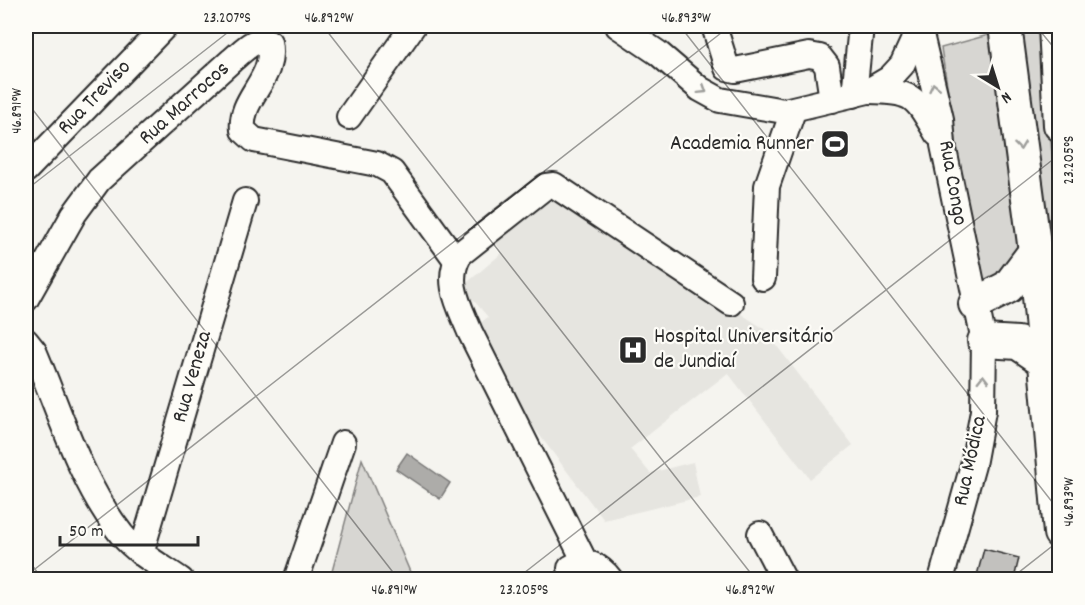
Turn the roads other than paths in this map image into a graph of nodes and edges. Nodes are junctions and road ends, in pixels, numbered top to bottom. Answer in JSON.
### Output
{"nodes":[{"id":1,"x":165,"y":26,"type":"edge"},
{"id":2,"x":413,"y":26,"type":"edge"},
{"id":3,"x":618,"y":26,"type":"edge"},
{"id":4,"x":651,"y":26,"type":"edge"},
{"id":5,"x":714,"y":26,"type":"edge"},
{"id":6,"x":861,"y":26,"type":"edge"},
{"id":7,"x":920,"y":26,"type":"edge"},
{"id":8,"x":1005,"y":26,"type":"edge"},
{"id":9,"x":1055,"y":26,"type":"edge"},
{"id":10,"x":658,"y":53,"type":"junction"},
{"id":11,"x":851,"y":95,"type":"junction"},
{"id":12,"x":793,"y":111,"type":"junction"},
{"id":13,"x":349,"y":117,"type":"dead end"},
{"id":14,"x":1059,"y":125,"type":"edge"},
{"id":15,"x":943,"y":145,"type":"junction"},
{"id":16,"x":30,"y":157,"type":"edge"},
{"id":17,"x":245,"y":201,"type":"dead end"},
{"id":18,"x":1035,"y":251,"type":"junction"},
{"id":19,"x":456,"y":260,"type":"junction"},
{"id":20,"x":763,"y":279,"type":"dead end"},
{"id":21,"x":26,"y":299,"type":"edge"},
{"id":22,"x":731,"y":303,"type":"dead end"},
{"id":23,"x":975,"y":304,"type":"junction"},
{"id":24,"x":26,"y":341,"type":"edge"},
{"id":25,"x":984,"y":341,"type":"junction"},
{"id":26,"x":1046,"y":362,"type":"junction"},
{"id":27,"x":342,"y":443,"type":"dead end"},
{"id":28,"x":1059,"y":526,"type":"edge"},
{"id":29,"x":760,"y":534,"type":"dead end"},
{"id":30,"x":141,"y":553,"type":"junction"},
{"id":31,"x":580,"y":571,"type":"edge"},
{"id":32,"x":181,"y":579,"type":"edge"},
{"id":33,"x":296,"y":579,"type":"edge"},
{"id":34,"x":611,"y":579,"type":"edge"},
{"id":35,"x":784,"y":579,"type":"edge"},
{"id":36,"x":941,"y":579,"type":"edge"}],
"edges":[{"from":1,"to":16,"type":"street","name":"Rua Treviso"},
{"from":2,"to":13,"type":"street"},
{"from":3,"to":10,"type":"street"},
{"from":4,"to":10,"type":"street"},
{"from":5,"to":11,"type":"street"},
{"from":6,"to":11,"type":"street"},
{"from":7,"to":11,"type":"street"},
{"from":15,"to":7,"type":"street","name":"Rua Congo","one_way":true},
{"from":8,"to":18,"type":"main road","one_way":true},
{"from":9,"to":14,"type":"main road"},
{"from":10,"to":12,"type":"street","one_way":true},
{"from":11,"to":12,"type":"street"},
{"from":11,"to":15,"type":"street"},
{"from":12,"to":20,"type":"street"},
{"from":15,"to":23,"type":"street","name":"Rua Congo"},
{"from":17,"to":30,"type":"street","name":"Rua Veneza"},
{"from":18,"to":23,"type":"main road"},
{"from":18,"to":26,"type":"main road"},
{"from":19,"to":21,"type":"street","name":"Rua Marrocos"},
{"from":19,"to":22,"type":"street"},
{"from":19,"to":31,"type":"street"},
{"from":23,"to":25,"type":"street","name":"Rua Congo"},
{"from":24,"to":30,"type":"street"},
{"from":25,"to":26,"type":"main road"},
{"from":36,"to":25,"type":"street","name":"Rua Módica","one_way":true},
{"from":26,"to":28,"type":"main road"},
{"from":27,"to":33,"type":"street"},
{"from":29,"to":35,"type":"street"},
{"from":30,"to":32,"type":"street"},
{"from":31,"to":34,"type":"street"}]}
